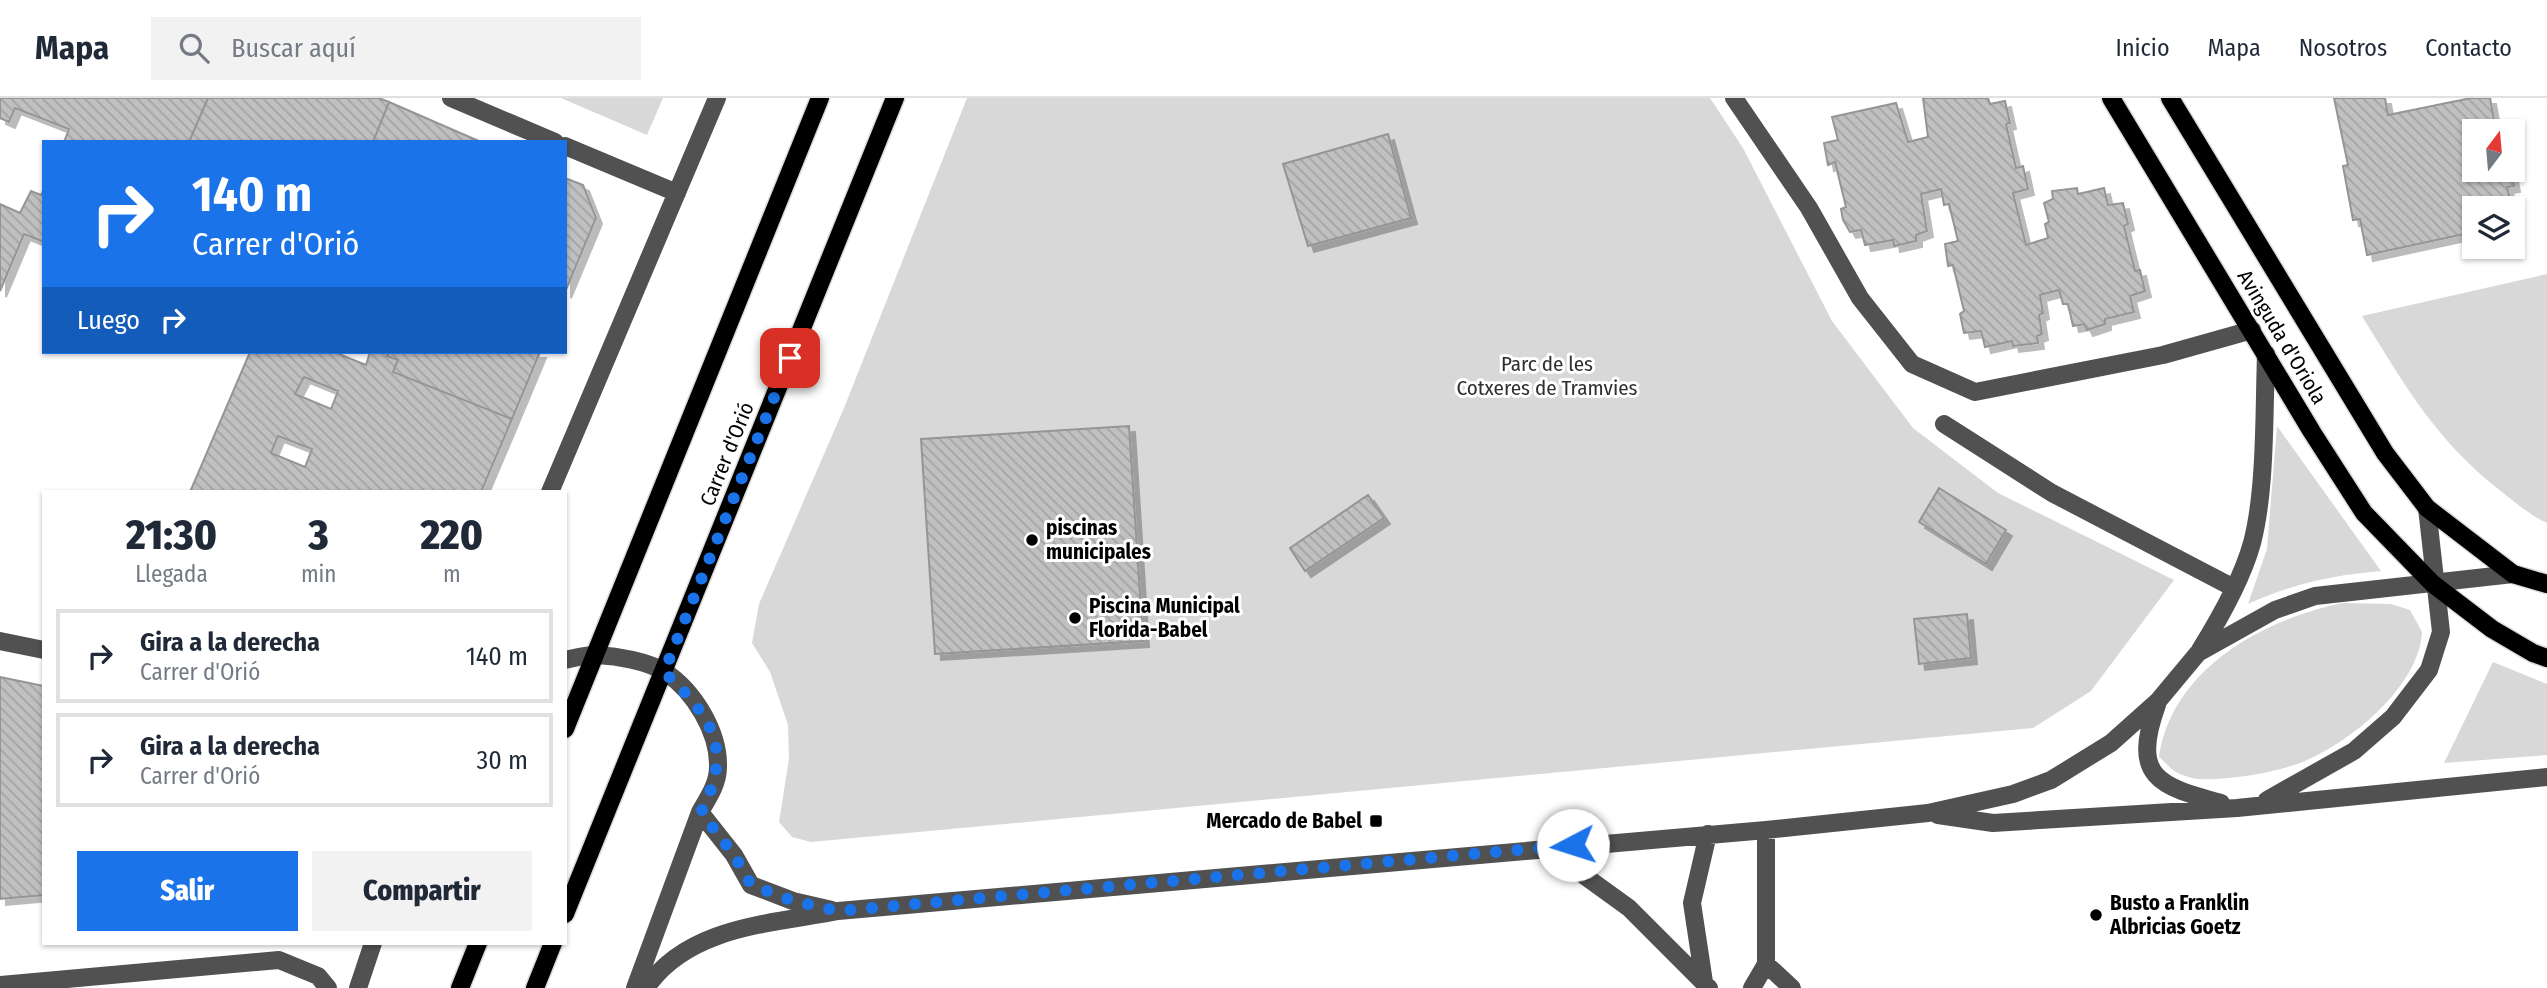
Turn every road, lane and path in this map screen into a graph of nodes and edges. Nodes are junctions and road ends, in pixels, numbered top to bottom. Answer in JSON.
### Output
{"nodes":[{"id":1,"x":451,"y":98,"type":"edge"},
{"id":2,"x":717,"y":98,"type":"edge"},
{"id":3,"x":820,"y":98,"type":"edge"},
{"id":4,"x":895,"y":98,"type":"edge"},
{"id":5,"x":1734,"y":98,"type":"edge"},
{"id":6,"x":2111,"y":98,"type":"edge"},
{"id":7,"x":2170,"y":98,"type":"edge"},
{"id":8,"x":550,"y":140,"type":"edge"},
{"id":9,"x":567,"y":147,"type":"edge"},
{"id":10,"x":677,"y":193,"type":"junction"},
{"id":11,"x":2252,"y":330,"type":"junction"},
{"id":12,"x":2266,"y":354,"type":"junction"},
{"id":13,"x":1944,"y":424,"type":"dead end"},
{"id":14,"x":551,"y":490,"type":"edge"},
{"id":15,"x":2427,"y":508,"type":"junction"},
{"id":16,"x":2513,"y":574,"type":"junction"},
{"id":17,"x":2433,"y":584,"type":"junction"},
{"id":18,"x":2547,"y":584,"type":"edge"},
{"id":19,"x":2232,"y":587,"type":"junction"},
{"id":20,"x":0,"y":641,"type":"edge"},
{"id":21,"x":42,"y":650,"type":"edge"},
{"id":22,"x":2198,"y":653,"type":"junction"},
{"id":23,"x":595,"y":654,"type":"junction"},
{"id":24,"x":2547,"y":658,"type":"edge"},
{"id":25,"x":567,"y":660,"type":"edge"},
{"id":26,"x":664,"y":672,"type":"junction"},
{"id":27,"x":2158,"y":702,"type":"junction"},
{"id":28,"x":567,"y":724,"type":"edge"},
{"id":29,"x":2547,"y":777,"type":"edge"},
{"id":30,"x":2261,"y":803,"type":"junction"},
{"id":31,"x":2237,"y":808,"type":"junction"},
{"id":32,"x":701,"y":812,"type":"junction"},
{"id":33,"x":1928,"y":813,"type":"junction"},
{"id":34,"x":1766,"y":830,"type":"junction"},
{"id":35,"x":1708,"y":834,"type":"junction"},
{"id":36,"x":1546,"y":848,"type":"junction"},
{"id":37,"x":567,"y":909,"type":"edge"},
{"id":38,"x":838,"y":911,"type":"junction"},
{"id":39,"x":372,"y":945,"type":"edge"},
{"id":40,"x":477,"y":945,"type":"edge"},
{"id":41,"x":553,"y":945,"type":"edge"},
{"id":42,"x":1766,"y":964,"type":"junction"},
{"id":43,"x":0,"y":985,"type":"edge"},
{"id":44,"x":1707,"y":985,"type":"edge"},
{"id":45,"x":328,"y":988,"type":"edge"},
{"id":46,"x":358,"y":988,"type":"edge"},
{"id":47,"x":460,"y":988,"type":"edge"},
{"id":48,"x":535,"y":988,"type":"edge"},
{"id":49,"x":635,"y":988,"type":"edge"},
{"id":50,"x":646,"y":988,"type":"edge"},
{"id":51,"x":1752,"y":988,"type":"edge"},
{"id":52,"x":1792,"y":988,"type":"edge"}],
"edges":[{"from":1,"to":8,"type":"street"},
{"from":2,"to":10,"type":"street"},
{"from":3,"to":23,"type":"main road"},
{"from":4,"to":26,"type":"main road","name":"Carrer d'Orió"},
{"from":5,"to":11,"type":"street"},
{"from":6,"to":11,"type":"main road","name":"Avinguda d'Oriola"},
{"from":7,"to":15,"type":"main road","name":"Avinguda d'Oriola"},
{"from":9,"to":10,"type":"street"},
{"from":10,"to":14,"type":"street"},
{"from":11,"to":12,"type":"main road","name":"Avinguda d'Oriola"},
{"from":12,"to":17,"type":"main road","name":"Avinguda d'Oriola"},
{"from":12,"to":19,"type":"street"},
{"from":13,"to":19,"type":"street"},
{"from":15,"to":16,"type":"main road","name":"Avinguda d'Oriola"},
{"from":15,"to":17,"type":"street"},
{"from":16,"to":17,"type":"street"},
{"from":16,"to":18,"type":"main road"},
{"from":17,"to":22,"type":"street"},
{"from":17,"to":24,"type":"main road","name":"Avinguda d'Oriola"},
{"from":17,"to":30,"type":"street"},
{"from":19,"to":22,"type":"street"},
{"from":20,"to":21,"type":"street"},
{"from":22,"to":27,"type":"street"},
{"from":23,"to":25,"type":"street"},
{"from":23,"to":26,"type":"street"},
{"from":23,"to":28,"type":"main road"},
{"from":26,"to":32,"type":"street"},
{"from":26,"to":37,"type":"main road","name":"Carrer d'Orió"},
{"from":27,"to":31,"type":"street"},
{"from":27,"to":33,"type":"street"},
{"from":29,"to":30,"type":"street"},
{"from":30,"to":31,"type":"street"},
{"from":31,"to":33,"type":"street"},
{"from":32,"to":38,"type":"street"},
{"from":32,"to":49,"type":"street"},
{"from":33,"to":34,"type":"street"},
{"from":34,"to":35,"type":"street"},
{"from":34,"to":42,"type":"street"},
{"from":35,"to":36,"type":"street"},
{"from":35,"to":44,"type":"street"},
{"from":36,"to":38,"type":"street"},
{"from":36,"to":44,"type":"street"},
{"from":38,"to":50,"type":"street"},
{"from":39,"to":46,"type":"street"},
{"from":40,"to":47,"type":"main road"},
{"from":41,"to":48,"type":"main road"},
{"from":42,"to":51,"type":"street"},
{"from":42,"to":52,"type":"street"},
{"from":43,"to":45,"type":"street"}]}
